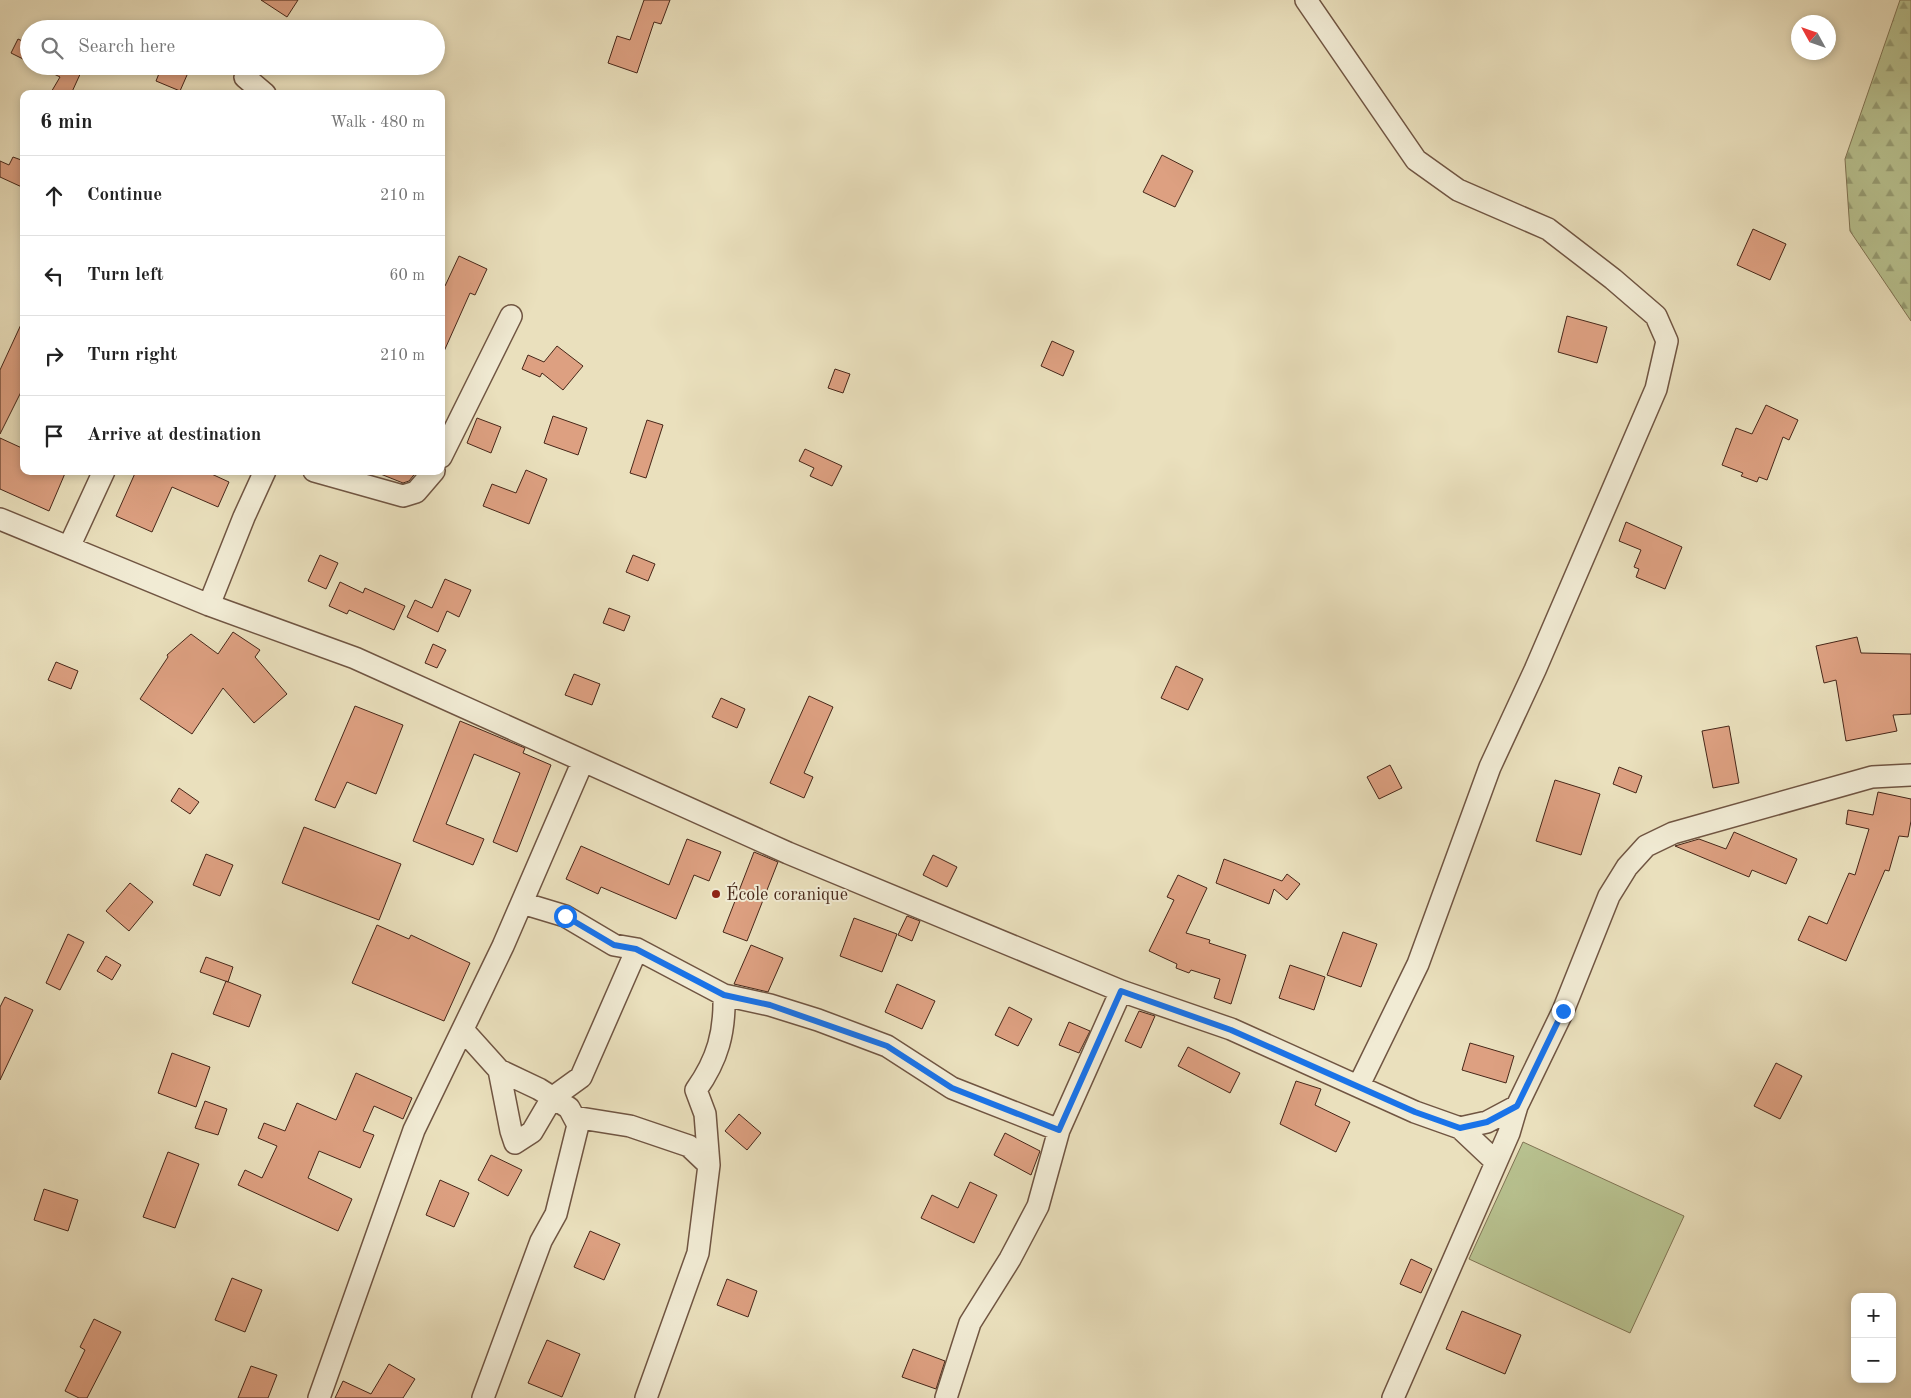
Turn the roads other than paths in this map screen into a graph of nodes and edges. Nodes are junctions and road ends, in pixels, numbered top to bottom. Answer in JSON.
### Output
{"nodes":[{"id":1,"x":1306,"y":0,"type":"edge"},
{"id":2,"x":245,"y":77,"type":"dead end"},
{"id":3,"x":260,"y":90,"type":"edge"},
{"id":4,"x":511,"y":316,"type":"dead end"},
{"id":5,"x":445,"y":449,"type":"edge"},
{"id":6,"x":102,"y":475,"type":"edge"},
{"id":7,"x":263,"y":475,"type":"edge"},
{"id":8,"x":328,"y":475,"type":"edge"},
{"id":9,"x":431,"y":475,"type":"edge"},
{"id":10,"x":0,"y":519,"type":"edge"},
{"id":11,"x":69,"y":547,"type":"junction"},
{"id":12,"x":209,"y":605,"type":"junction"},
{"id":13,"x":583,"y":761,"type":"junction"},
{"id":14,"x":1911,"y":774,"type":"edge"},
{"id":15,"x":522,"y":903,"type":"junction"},
{"id":16,"x":636,"y":949,"type":"junction"},
{"id":17,"x":1121,"y":991,"type":"junction"},
{"id":18,"x":724,"y":995,"type":"junction"},
{"id":19,"x":463,"y":1030,"type":"junction"},
{"id":20,"x":499,"y":1070,"type":"junction"},
{"id":21,"x":1359,"y":1085,"type":"junction"},
{"id":22,"x":552,"y":1098,"type":"junction"},
{"id":23,"x":1517,"y":1106,"type":"junction"},
{"id":24,"x":574,"y":1117,"type":"junction"},
{"id":25,"x":1460,"y":1128,"type":"junction"},
{"id":26,"x":1059,"y":1130,"type":"junction"},
{"id":27,"x":1495,"y":1161,"type":"junction"},
{"id":28,"x":709,"y":1165,"type":"junction"},
{"id":29,"x":319,"y":1398,"type":"edge"},
{"id":30,"x":483,"y":1398,"type":"edge"},
{"id":31,"x":646,"y":1398,"type":"edge"},
{"id":32,"x":946,"y":1398,"type":"edge"},
{"id":33,"x":1394,"y":1398,"type":"edge"}],
"edges":[{"from":1,"to":21,"type":"street"},
{"from":2,"to":3,"type":"street"},
{"from":4,"to":5,"type":"street"},
{"from":6,"to":11,"type":"street"},
{"from":7,"to":12,"type":"street"},
{"from":8,"to":9,"type":"street"},
{"from":10,"to":11,"type":"street"},
{"from":11,"to":12,"type":"street"},
{"from":12,"to":13,"type":"street"},
{"from":13,"to":15,"type":"street"},
{"from":13,"to":17,"type":"street"},
{"from":14,"to":23,"type":"street"},
{"from":15,"to":16,"type":"street"},
{"from":15,"to":19,"type":"street"},
{"from":16,"to":18,"type":"street"},
{"from":16,"to":22,"type":"street"},
{"from":17,"to":21,"type":"street"},
{"from":17,"to":26,"type":"street"},
{"from":18,"to":26,"type":"street"},
{"from":18,"to":28,"type":"street"},
{"from":19,"to":20,"type":"street"},
{"from":19,"to":29,"type":"street"},
{"from":20,"to":22,"type":"street"},
{"from":20,"to":22,"type":"street"},
{"from":21,"to":25,"type":"street"},
{"from":22,"to":24,"type":"street"},
{"from":23,"to":25,"type":"street"},
{"from":23,"to":27,"type":"street"},
{"from":24,"to":28,"type":"street"},
{"from":24,"to":30,"type":"street"},
{"from":25,"to":27,"type":"street"},
{"from":26,"to":32,"type":"street"},
{"from":27,"to":33,"type":"street"},
{"from":28,"to":31,"type":"street"}]}
